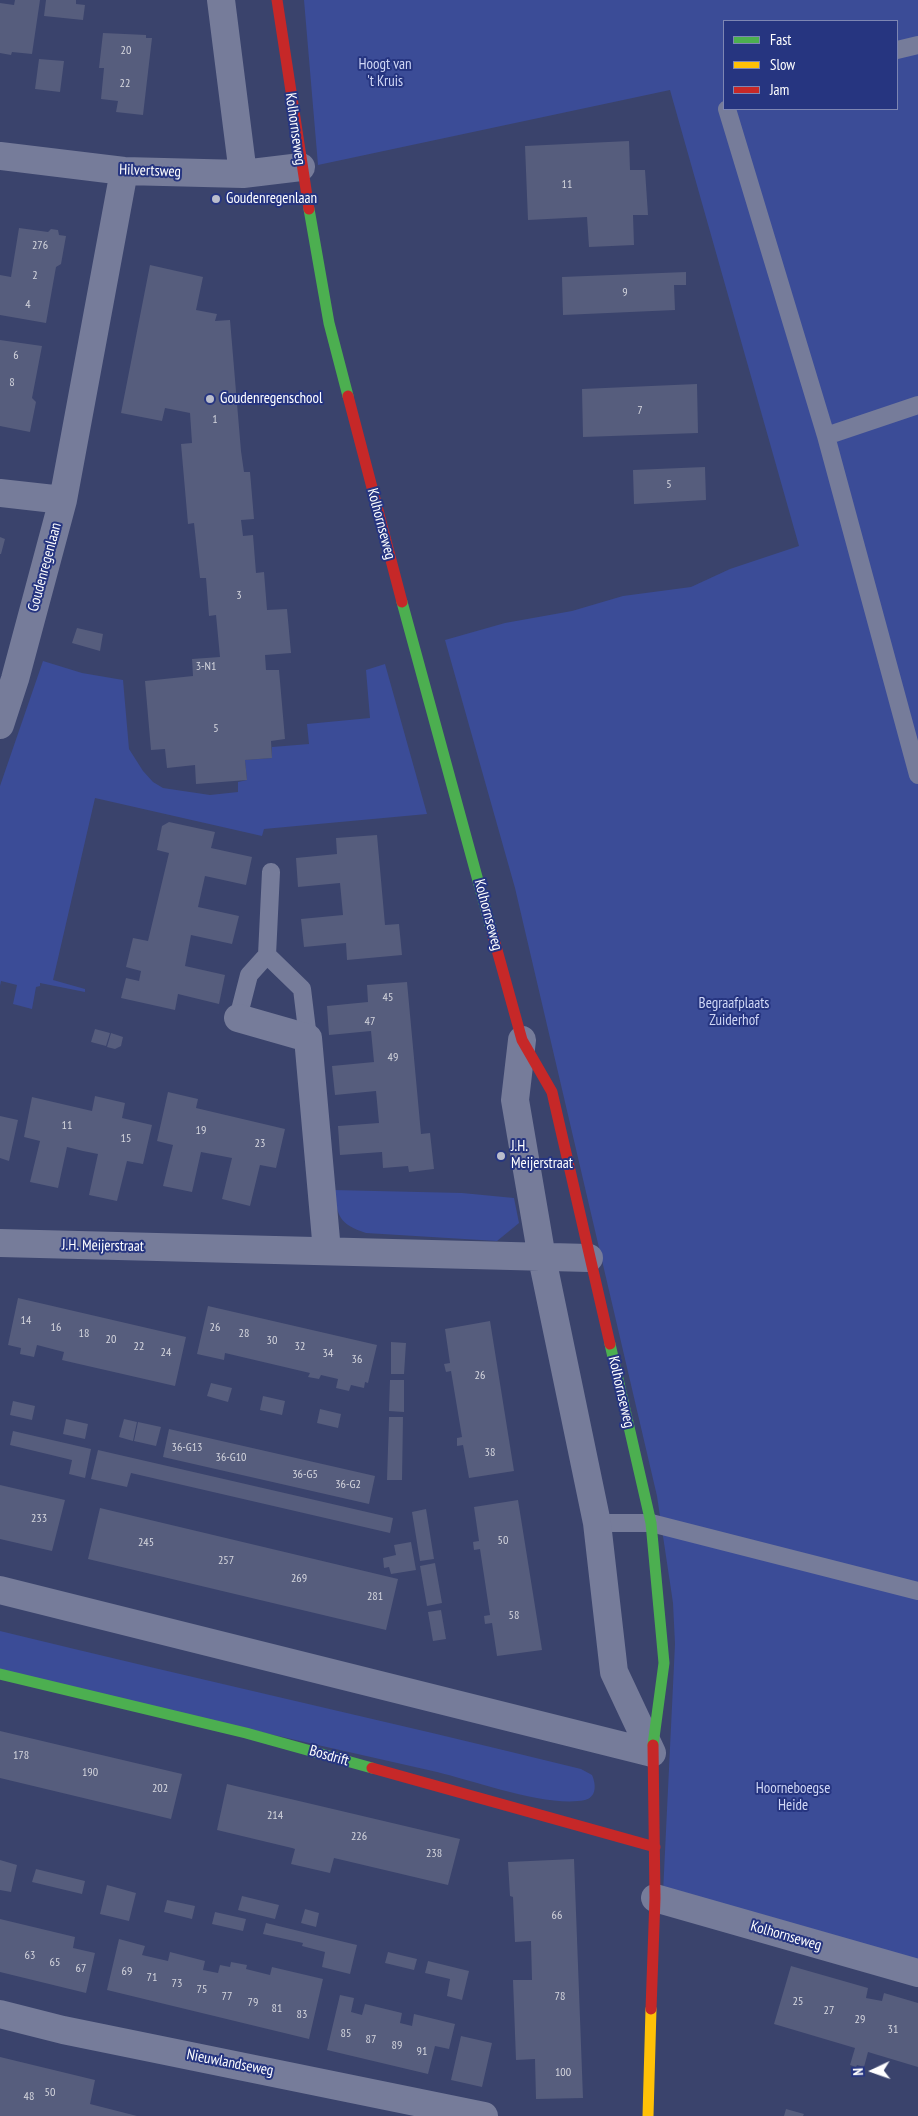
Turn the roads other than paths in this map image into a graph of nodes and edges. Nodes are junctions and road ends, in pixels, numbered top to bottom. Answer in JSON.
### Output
{"nodes":[{"id":1,"x":221,"y":0,"type":"edge"},
{"id":2,"x":277,"y":0,"type":"edge"},
{"id":3,"x":918,"y":45,"type":"edge"},
{"id":4,"x":898,"y":50,"type":"edge"},
{"id":5,"x":727,"y":110,"type":"edge"},
{"id":6,"x":0,"y":156,"type":"edge"},
{"id":7,"x":301,"y":168,"type":"junction"},
{"id":8,"x":124,"y":171,"type":"junction"},
{"id":9,"x":243,"y":174,"type":"junction"},
{"id":10,"x":918,"y":405,"type":"edge"},
{"id":11,"x":826,"y":436,"type":"junction"},
{"id":12,"x":0,"y":493,"type":"edge"},
{"id":13,"x":63,"y":500,"type":"junction"},
{"id":14,"x":0,"y":725,"type":"edge"},
{"id":15,"x":917,"y":768,"type":"edge"},
{"id":16,"x":271,"y":872,"type":"dead end"},
{"id":17,"x":267,"y":955,"type":"junction"},
{"id":18,"x":238,"y":1018,"type":"joint"},
{"id":19,"x":308,"y":1038,"type":"junction"},
{"id":20,"x":522,"y":1040,"type":"junction"},
{"id":21,"x":0,"y":1244,"type":"edge"},
{"id":22,"x":327,"y":1251,"type":"junction"},
{"id":23,"x":542,"y":1258,"type":"junction"},
{"id":24,"x":589,"y":1258,"type":"junction"},
{"id":25,"x":597,"y":1523,"type":"junction"},
{"id":26,"x":651,"y":1523,"type":"junction"},
{"id":27,"x":0,"y":1590,"type":"edge"},
{"id":28,"x":918,"y":1591,"type":"edge"},
{"id":29,"x":0,"y":1674,"type":"edge"},
{"id":30,"x":652,"y":1753,"type":"junction"},
{"id":31,"x":655,"y":1847,"type":"junction"},
{"id":32,"x":655,"y":1898,"type":"junction"},
{"id":33,"x":918,"y":1973,"type":"edge"},
{"id":34,"x":0,"y":2014,"type":"edge"},
{"id":35,"x":467,"y":2114,"type":"edge"},
{"id":36,"x":648,"y":2116,"type":"edge"}],
"edges":[{"from":1,"to":9,"type":"street"},
{"from":2,"to":7,"type":"street","name":"Kolhornseweg"},
{"from":3,"to":4,"type":"lane"},
{"from":5,"to":11,"type":"lane"},
{"from":6,"to":8,"type":"street","name":"Hilvertsweg"},
{"from":7,"to":9,"type":"street","name":"Hilvertsweg"},
{"from":7,"to":20,"type":"street","name":"Kolhornseweg"},
{"from":8,"to":9,"type":"street","name":"Hilvertsweg"},
{"from":8,"to":13,"type":"street","name":"Goudenregenlaan"},
{"from":10,"to":11,"type":"lane"},
{"from":11,"to":15,"type":"lane"},
{"from":12,"to":13,"type":"street"},
{"from":13,"to":14,"type":"street","name":"Goudenregenlaan"},
{"from":16,"to":17,"type":"lane"},
{"from":17,"to":18,"type":"lane"},
{"from":17,"to":19,"type":"lane"},
{"from":18,"to":19,"type":"street"},
{"from":19,"to":22,"type":"street"},
{"from":20,"to":23,"type":"street","name":"Kolhornseweg"},
{"from":20,"to":24,"type":"street","name":"Kolhornseweg"},
{"from":21,"to":22,"type":"street","name":"J.H. Meijerstraat"},
{"from":22,"to":23,"type":"street","name":"J.H. Meijerstraat"},
{"from":23,"to":24,"type":"street","name":"J.H. Meijerstraat"},
{"from":23,"to":25,"type":"street","name":"Kolhornseweg"},
{"from":24,"to":26,"type":"street","name":"Kolhornseweg"},
{"from":25,"to":26,"type":"lane"},
{"from":25,"to":30,"type":"street","name":"Kolhornseweg"},
{"from":26,"to":28,"type":"lane"},
{"from":26,"to":30,"type":"street","name":"Kolhornseweg"},
{"from":27,"to":30,"type":"street"},
{"from":29,"to":31,"type":"street","name":"Bosdrift"},
{"from":30,"to":31,"type":"street","name":"Kolhornseweg"},
{"from":31,"to":32,"type":"street","name":"Kolhornseweg"},
{"from":32,"to":33,"type":"street","name":"Kolhornseweg"},
{"from":32,"to":36,"type":"street","name":"Kolhornseweg"},
{"from":34,"to":35,"type":"street","name":"Nieuwlandseweg"}]}
